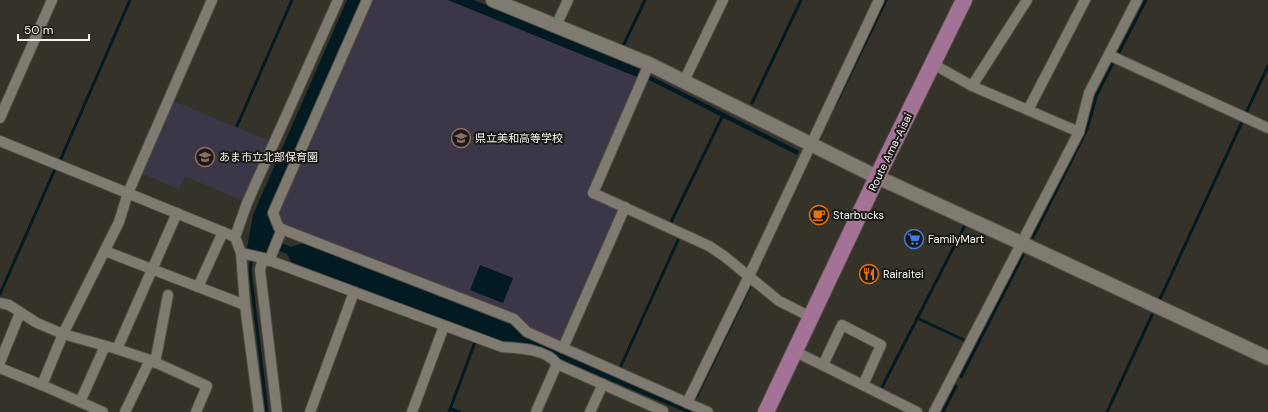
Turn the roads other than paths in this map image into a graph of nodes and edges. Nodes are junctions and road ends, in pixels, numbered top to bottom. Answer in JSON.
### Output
{"nodes":[{"id":1,"x":52,"y":0,"type":"edge"},
{"id":2,"x":212,"y":0,"type":"edge"},
{"id":3,"x":338,"y":0,"type":"edge"},
{"id":4,"x":367,"y":0,"type":"edge"},
{"id":5,"x":493,"y":0,"type":"edge"},
{"id":6,"x":568,"y":0,"type":"edge"},
{"id":7,"x":723,"y":0,"type":"edge"},
{"id":8,"x":879,"y":0,"type":"edge"},
{"id":9,"x":952,"y":0,"type":"edge"},
{"id":10,"x":964,"y":0,"type":"edge"},
{"id":11,"x":1027,"y":0,"type":"edge"},
{"id":12,"x":1085,"y":0,"type":"edge"},
{"id":13,"x":1137,"y":0,"type":"edge"},
{"id":14,"x":556,"y":26,"type":"junction"},
{"id":15,"x":1109,"y":54,"type":"junction"},
{"id":16,"x":649,"y":64,"type":"junction"},
{"id":17,"x":933,"y":64,"type":"junction"},
{"id":18,"x":684,"y":81,"type":"junction"},
{"id":19,"x":972,"y":86,"type":"junction"},
{"id":20,"x":1028,"y":110,"type":"junction"},
{"id":21,"x":0,"y":118,"type":"edge"},
{"id":22,"x":1268,"y":128,"type":"edge"},
{"id":23,"x":1079,"y":132,"type":"junction"},
{"id":24,"x":0,"y":141,"type":"edge"},
{"id":25,"x":811,"y":144,"type":"junction"},
{"id":26,"x":873,"y":175,"type":"junction"},
{"id":27,"x":128,"y":193,"type":"junction"},
{"id":28,"x":625,"y":207,"type":"junction"},
{"id":29,"x":177,"y":213,"type":"junction"},
{"id":30,"x":282,"y":229,"type":"junction"},
{"id":31,"x":223,"y":232,"type":"junction"},
{"id":32,"x":235,"y":237,"type":"junction"},
{"id":33,"x":1021,"y":243,"type":"junction"},
{"id":34,"x":105,"y":251,"type":"junction"},
{"id":35,"x":244,"y":254,"type":"junction"},
{"id":36,"x":264,"y":259,"type":"junction"},
{"id":37,"x":152,"y":270,"type":"junction"},
{"id":38,"x":749,"y":276,"type":"junction"},
{"id":39,"x":198,"y":287,"type":"junction"},
{"id":40,"x":354,"y":292,"type":"junction"},
{"id":41,"x":168,"y":295,"type":"dead end"},
{"id":42,"x":0,"y":303,"type":"edge"},
{"id":43,"x":246,"y":304,"type":"junction"},
{"id":44,"x":20,"y":313,"type":"junction"},
{"id":45,"x":803,"y":313,"type":"junction"},
{"id":46,"x":444,"y":326,"type":"junction"},
{"id":47,"x":63,"y":334,"type":"junction"},
{"id":48,"x":105,"y":346,"type":"junction"},
{"id":49,"x":563,"y":348,"type":"junction"},
{"id":50,"x":117,"y":349,"type":"junction"},
{"id":51,"x":794,"y":351,"type":"junction"},
{"id":52,"x":1268,"y":358,"type":"edge"},
{"id":53,"x":153,"y":361,"type":"junction"},
{"id":54,"x":0,"y":362,"type":"edge"},
{"id":55,"x":557,"y":364,"type":"junction"},
{"id":56,"x":824,"y":365,"type":"junction"},
{"id":57,"x":0,"y":368,"type":"edge"},
{"id":58,"x":603,"y":384,"type":"junction"},
{"id":59,"x":42,"y":385,"type":"junction"},
{"id":60,"x":863,"y":385,"type":"junction"},
{"id":61,"x":80,"y":402,"type":"junction"},
{"id":62,"x":687,"y":403,"type":"junction"},
{"id":63,"x":103,"y":412,"type":"edge"},
{"id":64,"x":125,"y":412,"type":"edge"},
{"id":65,"x":196,"y":412,"type":"edge"},
{"id":66,"x":259,"y":412,"type":"edge"},
{"id":67,"x":277,"y":412,"type":"edge"},
{"id":68,"x":310,"y":412,"type":"edge"},
{"id":69,"x":412,"y":412,"type":"edge"},
{"id":70,"x":536,"y":412,"type":"edge"},
{"id":71,"x":590,"y":412,"type":"edge"},
{"id":72,"x":662,"y":412,"type":"edge"},
{"id":73,"x":708,"y":412,"type":"edge"},
{"id":74,"x":755,"y":412,"type":"edge"},
{"id":75,"x":766,"y":412,"type":"edge"},
{"id":76,"x":917,"y":412,"type":"edge"},
{"id":77,"x":934,"y":412,"type":"edge"}],
"edges":[{"from":1,"to":21,"type":"street"},
{"from":2,"to":27,"type":"street"},
{"from":3,"to":32,"type":"street"},
{"from":4,"to":30,"type":"street"},
{"from":5,"to":14,"type":"street"},
{"from":6,"to":14,"type":"street"},
{"from":7,"to":18,"type":"street"},
{"from":8,"to":25,"type":"street"},
{"from":9,"to":26,"type":"main road","name":"Route Ama-Aisai"},
{"from":10,"to":17,"type":"main road","name":"Route Ama-Aisai"},
{"from":11,"to":19,"type":"street"},
{"from":12,"to":20,"type":"street"},
{"from":13,"to":15,"type":"street"},
{"from":14,"to":16,"type":"street"},
{"from":15,"to":22,"type":"street"},
{"from":15,"to":23,"type":"street"},
{"from":16,"to":18,"type":"street"},
{"from":16,"to":28,"type":"street"},
{"from":17,"to":19,"type":"street"},
{"from":17,"to":26,"type":"main road","name":"Route Ama-Aisai"},
{"from":18,"to":25,"type":"street"},
{"from":19,"to":20,"type":"street"},
{"from":20,"to":23,"type":"street"},
{"from":23,"to":33,"type":"street"},
{"from":24,"to":27,"type":"street"},
{"from":25,"to":26,"type":"street"},
{"from":25,"to":38,"type":"street"},
{"from":26,"to":33,"type":"street"},
{"from":26,"to":45,"type":"main road","name":"Route Ama-Aisai"},
{"from":26,"to":51,"type":"main road","name":"Route Ama-Aisai"},
{"from":27,"to":29,"type":"street"},
{"from":27,"to":34,"type":"street"},
{"from":28,"to":38,"type":"street"},
{"from":28,"to":49,"type":"street"},
{"from":29,"to":31,"type":"street"},
{"from":29,"to":37,"type":"street"},
{"from":30,"to":36,"type":"street"},
{"from":30,"to":49,"type":"street"},
{"from":31,"to":32,"type":"street"},
{"from":31,"to":39,"type":"street"},
{"from":32,"to":35,"type":"street"},
{"from":33,"to":52,"type":"street"},
{"from":33,"to":77,"type":"street"},
{"from":34,"to":37,"type":"street"},
{"from":34,"to":47,"type":"street"},
{"from":35,"to":36,"type":"street"},
{"from":35,"to":43,"type":"street"},
{"from":36,"to":40,"type":"street"},
{"from":36,"to":67,"type":"street"},
{"from":37,"to":39,"type":"street"},
{"from":37,"to":50,"type":"street"},
{"from":38,"to":45,"type":"street"},
{"from":38,"to":62,"type":"street"},
{"from":39,"to":43,"type":"street"},
{"from":40,"to":46,"type":"street"},
{"from":40,"to":68,"type":"street"},
{"from":41,"to":53,"type":"street"},
{"from":42,"to":44,"type":"street"},
{"from":43,"to":66,"type":"street"},
{"from":44,"to":47,"type":"street"},
{"from":44,"to":54,"type":"street"},
{"from":45,"to":74,"type":"main road","name":"Route Ama-Aisai"},
{"from":46,"to":55,"type":"street"},
{"from":46,"to":69,"type":"street"},
{"from":47,"to":48,"type":"street"},
{"from":47,"to":59,"type":"street"},
{"from":48,"to":50,"type":"street"},
{"from":48,"to":61,"type":"street"},
{"from":49,"to":62,"type":"street"},
{"from":50,"to":53,"type":"street"},
{"from":51,"to":56,"type":"street"},
{"from":51,"to":75,"type":"main road","name":"Route Ama-Aisai"},
{"from":53,"to":64,"type":"street"},
{"from":53,"to":65,"type":"street"},
{"from":55,"to":58,"type":"street"},
{"from":55,"to":70,"type":"street"},
{"from":56,"to":60,"type":"street"},
{"from":56,"to":60,"type":"street"},
{"from":57,"to":59,"type":"street"},
{"from":58,"to":71,"type":"street"},
{"from":58,"to":72,"type":"street"},
{"from":59,"to":61,"type":"street"},
{"from":60,"to":76,"type":"street"},
{"from":61,"to":63,"type":"street"},
{"from":62,"to":73,"type":"street"}]}
